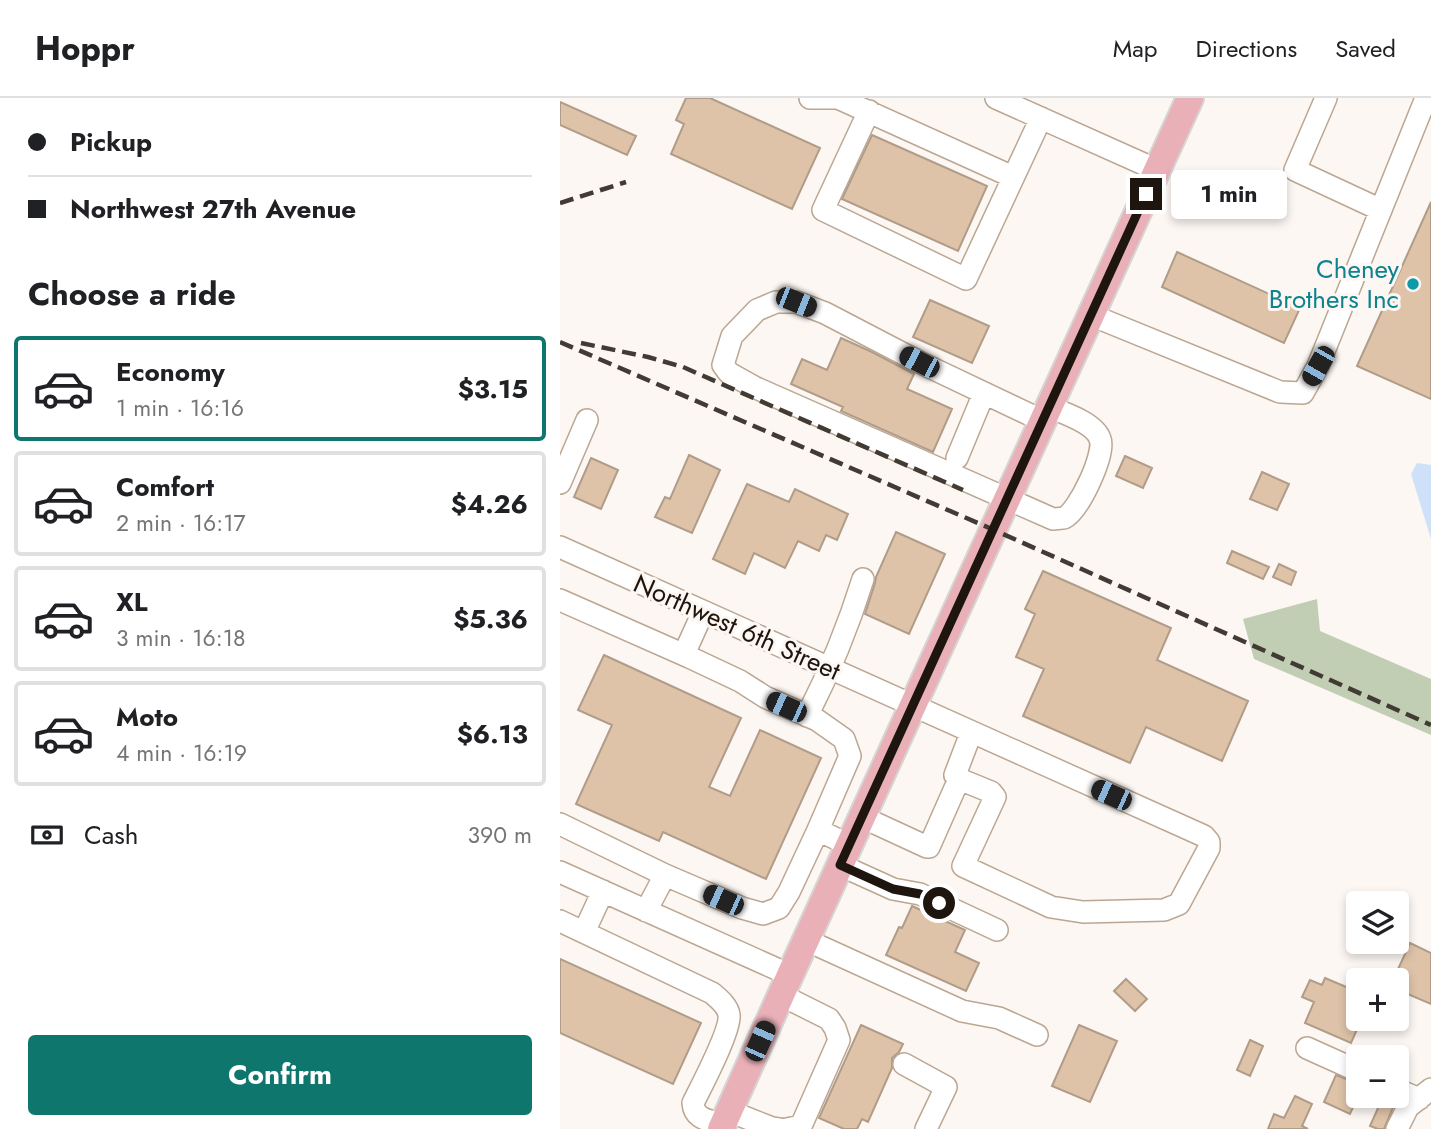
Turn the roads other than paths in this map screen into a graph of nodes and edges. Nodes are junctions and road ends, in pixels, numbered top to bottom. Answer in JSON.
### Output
{"nodes":[{"id":1,"x":810,"y":98,"type":"edge"},
{"id":2,"x":832,"y":98,"type":"edge"},
{"id":3,"x":838,"y":98,"type":"edge"},
{"id":4,"x":996,"y":98,"type":"edge"},
{"id":5,"x":1190,"y":98,"type":"edge"},
{"id":6,"x":1326,"y":98,"type":"edge"},
{"id":7,"x":1426,"y":98,"type":"edge"},
{"id":8,"x":869,"y":111,"type":"junction"},
{"id":9,"x":1041,"y":118,"type":"junction"},
{"id":10,"x":1157,"y":170,"type":"junction"},
{"id":11,"x":1013,"y":177,"type":"junction"},
{"id":12,"x":1381,"y":210,"type":"junction"},
{"id":13,"x":1091,"y":315,"type":"junction"},
{"id":14,"x":984,"y":393,"type":"junction"},
{"id":15,"x":1046,"y":414,"type":"junction"},
{"id":16,"x":587,"y":420,"type":"dead end"},
{"id":17,"x":957,"y":458,"type":"dead end"},
{"id":18,"x":560,"y":480,"type":"edge"},
{"id":19,"x":1008,"y":499,"type":"junction"},
{"id":20,"x":560,"y":547,"type":"edge"},
{"id":21,"x":863,"y":579,"type":"dead end"},
{"id":22,"x":560,"y":600,"type":"edge"},
{"id":23,"x":703,"y":612,"type":"junction"},
{"id":24,"x":684,"y":654,"type":"junction"},
{"id":25,"x":831,"y":669,"type":"junction"},
{"id":26,"x":913,"y":706,"type":"junction"},
{"id":27,"x":807,"y":716,"type":"junction"},
{"id":28,"x":971,"y":733,"type":"junction"},
{"id":29,"x":959,"y":779,"type":"junction"},
{"id":30,"x":862,"y":817,"type":"junction"},
{"id":31,"x":560,"y":824,"type":"edge"},
{"id":32,"x":818,"y":830,"type":"junction"},
{"id":33,"x":845,"y":855,"type":"junction"},
{"id":34,"x":560,"y":872,"type":"edge"},
{"id":35,"x":665,"y":875,"type":"junction"},
{"id":36,"x":603,"y":891,"type":"junction"},
{"id":37,"x":646,"y":911,"type":"junction"},
{"id":38,"x":560,"y":921,"type":"edge"},
{"id":39,"x":997,"y":930,"type":"dead end"},
{"id":40,"x":584,"y":932,"type":"junction"},
{"id":41,"x":806,"y":940,"type":"junction"},
{"id":42,"x":785,"y":985,"type":"junction"},
{"id":43,"x":1037,"y":1035,"type":"dead end"},
{"id":44,"x":1307,"y":1048,"type":"dead end"},
{"id":45,"x":904,"y":1064,"type":"dead end"},
{"id":46,"x":1346,"y":1066,"type":"edge"},
{"id":47,"x":1425,"y":1094,"type":"edge"},
{"id":48,"x":725,"y":1122,"type":"edge"},
{"id":49,"x":790,"y":1129,"type":"edge"},
{"id":50,"x":926,"y":1129,"type":"edge"},
{"id":51,"x":1397,"y":1129,"type":"edge"}],
"edges":[{"from":1,"to":2,"type":"street"},
{"from":3,"to":8,"type":"street"},
{"from":4,"to":9,"type":"street"},
{"from":5,"to":10,"type":"main road"},
{"from":6,"to":12,"type":"street"},
{"from":7,"to":12,"type":"street"},
{"from":8,"to":11,"type":"street"},
{"from":8,"to":11,"type":"street"},
{"from":9,"to":10,"type":"street"},
{"from":9,"to":11,"type":"street"},
{"from":10,"to":13,"type":"main road"},
{"from":12,"to":13,"type":"street"},
{"from":13,"to":15,"type":"main road"},
{"from":14,"to":15,"type":"street"},
{"from":14,"to":17,"type":"street"},
{"from":14,"to":19,"type":"street"},
{"from":15,"to":19,"type":"main road"},
{"from":15,"to":19,"type":"street"},
{"from":16,"to":18,"type":"street"},
{"from":19,"to":26,"type":"main road"},
{"from":20,"to":23,"type":"street","name":"Northwest 6th Street"},
{"from":21,"to":25,"type":"street"},
{"from":22,"to":24,"type":"street"},
{"from":23,"to":24,"type":"street"},
{"from":23,"to":25,"type":"street","name":"Northwest 6th Street"},
{"from":24,"to":27,"type":"street"},
{"from":25,"to":26,"type":"street","name":"Northwest 6th Street"},
{"from":25,"to":27,"type":"street"},
{"from":26,"to":28,"type":"street","name":"Northwest 6th Street"},
{"from":26,"to":30,"type":"main road"},
{"from":27,"to":32,"type":"street"},
{"from":28,"to":29,"type":"street"},
{"from":28,"to":29,"type":"street","name":"Northwest 6th Street"},
{"from":29,"to":30,"type":"street"},
{"from":30,"to":33,"type":"main road"},
{"from":31,"to":35,"type":"street"},
{"from":32,"to":33,"type":"street"},
{"from":32,"to":35,"type":"street"},
{"from":33,"to":39,"type":"street"},
{"from":33,"to":41,"type":"main road"},
{"from":34,"to":36,"type":"street"},
{"from":35,"to":37,"type":"street"},
{"from":36,"to":37,"type":"street"},
{"from":36,"to":40,"type":"street"},
{"from":37,"to":42,"type":"street"},
{"from":38,"to":40,"type":"street"},
{"from":40,"to":48,"type":"street"},
{"from":41,"to":42,"type":"main road"},
{"from":41,"to":43,"type":"street"},
{"from":42,"to":48,"type":"main road"},
{"from":42,"to":49,"type":"street"},
{"from":44,"to":46,"type":"street"},
{"from":45,"to":50,"type":"street"},
{"from":47,"to":51,"type":"street"},
{"from":48,"to":49,"type":"street"}]}
